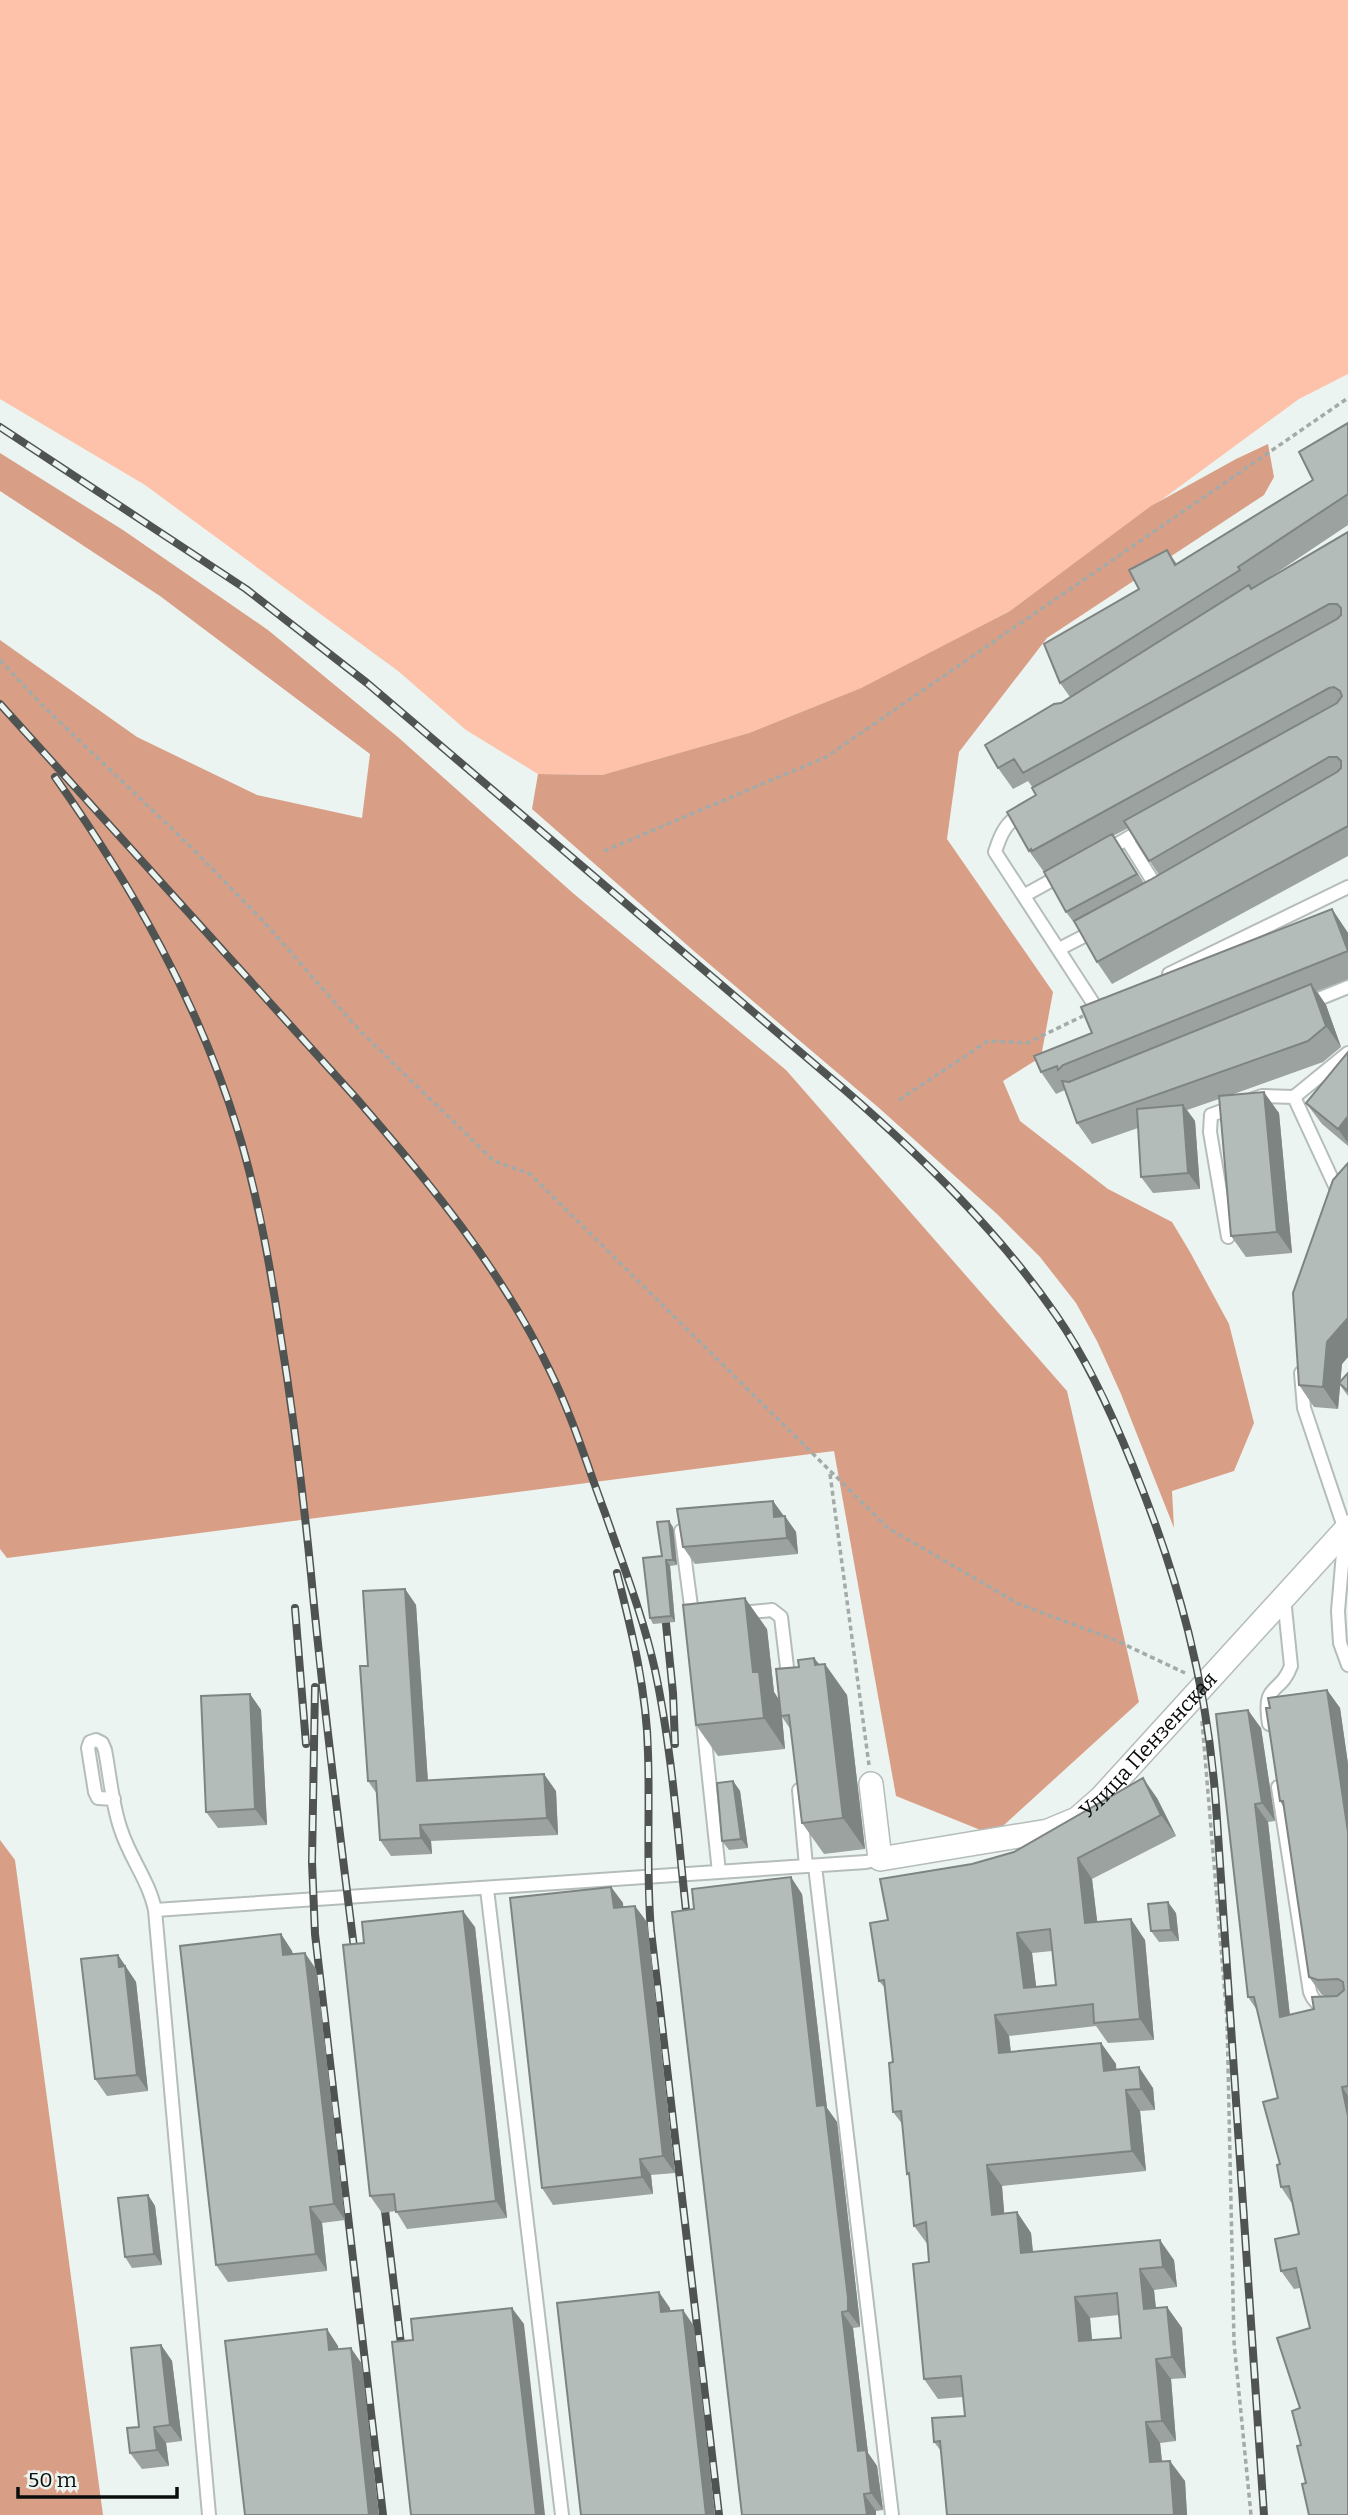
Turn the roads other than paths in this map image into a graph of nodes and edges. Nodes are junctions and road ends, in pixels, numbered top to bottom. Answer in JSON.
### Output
{"nodes":[{"id":1,"x":1036,"y":806,"type":"edge"},
{"id":2,"x":1162,"y":819,"type":"edge"},
{"id":3,"x":1127,"y":840,"type":"junction"},
{"id":4,"x":1093,"y":858,"type":"edge"},
{"id":5,"x":1070,"y":870,"type":"edge"},
{"id":6,"x":1348,"y":887,"type":"edge"},
{"id":7,"x":1162,"y":894,"type":"edge"},
{"id":8,"x":1025,"y":895,"type":"junction"},
{"id":9,"x":1105,"y":925,"type":"edge"},
{"id":10,"x":1059,"y":949,"type":"junction"},
{"id":11,"x":1160,"y":978,"type":"edge"},
{"id":12,"x":1348,"y":987,"type":"edge"},
{"id":13,"x":1123,"y":996,"type":"edge"},
{"id":14,"x":1297,"y":1008,"type":"edge"},
{"id":15,"x":1348,"y":1053,"type":"edge"},
{"id":16,"x":1294,"y":1097,"type":"junction"},
{"id":17,"x":1348,"y":1177,"type":"edge"},
{"id":18,"x":1228,"y":1237,"type":"edge"},
{"id":19,"x":1299,"y":1353,"type":"edge"},
{"id":20,"x":1347,"y":1528,"type":"edge"},
{"id":21,"x":681,"y":1529,"type":"edge"},
{"id":22,"x":1284,"y":1597,"type":"junction"},
{"id":23,"x":729,"y":1614,"type":"edge"},
{"id":24,"x":697,"y":1622,"type":"edge"},
{"id":25,"x":1348,"y":1665,"type":"edge"},
{"id":26,"x":790,"y":1699,"type":"edge"},
{"id":27,"x":702,"y":1711,"type":"edge"},
{"id":28,"x":1271,"y":1738,"type":"edge"},
{"id":29,"x":1277,"y":1778,"type":"edge"},
{"id":30,"x":798,"y":1783,"type":"edge"},
{"id":31,"x":871,"y":1784,"type":"road end"},
{"id":32,"x":114,"y":1799,"type":"dead end"},
{"id":33,"x":880,"y":1859,"type":"junction"},
{"id":34,"x":810,"y":1866,"type":"junction"},
{"id":35,"x":719,"y":1872,"type":"junction"},
{"id":36,"x":487,"y":1889,"type":"junction"},
{"id":37,"x":155,"y":1910,"type":"junction"},
{"id":38,"x":1348,"y":2004,"type":"edge"},
{"id":39,"x":209,"y":2515,"type":"edge"},
{"id":40,"x":562,"y":2515,"type":"edge"},
{"id":41,"x":892,"y":2515,"type":"edge"}],
"edges":[{"from":1,"to":8,"type":"lane"},
{"from":2,"to":3,"type":"lane"},
{"from":3,"to":4,"type":"lane"},
{"from":3,"to":7,"type":"lane"},
{"from":5,"to":8,"type":"lane"},
{"from":6,"to":11,"type":"lane"},
{"from":8,"to":10,"type":"lane"},
{"from":9,"to":10,"type":"lane"},
{"from":10,"to":13,"type":"lane"},
{"from":12,"to":14,"type":"lane"},
{"from":15,"to":16,"type":"lane"},
{"from":16,"to":17,"type":"lane"},
{"from":16,"to":18,"type":"lane"},
{"from":19,"to":20,"type":"lane"},
{"from":20,"to":22,"type":"street","name":"Улица Пензенская"},
{"from":20,"to":25,"type":"lane"},
{"from":21,"to":24,"type":"lane"},
{"from":22,"to":28,"type":"lane"},
{"from":22,"to":33,"type":"street","name":"Улица Пензенская"},
{"from":23,"to":26,"type":"lane"},
{"from":27,"to":35,"type":"lane"},
{"from":29,"to":38,"type":"lane"},
{"from":30,"to":34,"type":"lane"},
{"from":31,"to":33,"type":"street"},
{"from":32,"to":37,"type":"lane"},
{"from":33,"to":34,"type":"lane"},
{"from":34,"to":35,"type":"lane"},
{"from":34,"to":41,"type":"lane"},
{"from":35,"to":36,"type":"lane"},
{"from":36,"to":37,"type":"lane"},
{"from":36,"to":40,"type":"lane"},
{"from":37,"to":39,"type":"lane"}]}
